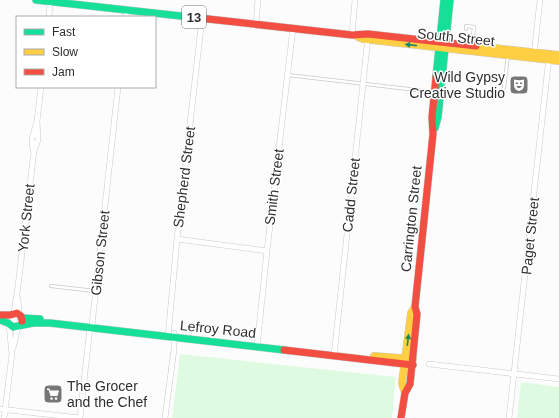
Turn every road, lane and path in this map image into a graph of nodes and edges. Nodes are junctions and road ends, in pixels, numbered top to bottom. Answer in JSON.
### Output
{"nodes":[{"id":1,"x":36,"y":0,"type":"edge"},
{"id":2,"x":258,"y":0,"type":"edge"},
{"id":3,"x":355,"y":0,"type":"edge"},
{"id":4,"x":444,"y":0,"type":"edge"},
{"id":5,"x":450,"y":0,"type":"edge"},
{"id":6,"x":540,"y":0,"type":"edge"},
{"id":7,"x":55,"y":1,"type":"edge"},
{"id":8,"x":126,"y":14,"type":"edge"},
{"id":9,"x":48,"y":16,"type":"edge"},
{"id":10,"x":202,"y":18,"type":"junction"},
{"id":11,"x":256,"y":24,"type":"junction"},
{"id":12,"x":293,"y":28,"type":"junction"},
{"id":13,"x":466,"y":29,"type":"dead end"},
{"id":14,"x":352,"y":35,"type":"junction"},
{"id":15,"x":368,"y":37,"type":"junction"},
{"id":16,"x":443,"y":45,"type":"junction"},
{"id":17,"x":472,"y":48,"type":"junction"},
{"id":18,"x":508,"y":55,"type":"junction"},
{"id":19,"x":534,"y":55,"type":"junction"},
{"id":20,"x":559,"y":55,"type":"edge"},
{"id":21,"x":549,"y":57,"type":"junction"},
{"id":22,"x":559,"y":61,"type":"edge"},
{"id":23,"x":288,"y":75,"type":"junction"},
{"id":24,"x":363,"y":84,"type":"junction"},
{"id":25,"x":41,"y":88,"type":"edge"},
{"id":26,"x":118,"y":88,"type":"edge"},
{"id":27,"x":434,"y":92,"type":"junction"},
{"id":28,"x":499,"y":94,"type":"dead end"},
{"id":29,"x":433,"y":134,"type":"junction"},
{"id":30,"x":177,"y":239,"type":"junction"},
{"id":31,"x":267,"y":251,"type":"junction"},
{"id":32,"x":51,"y":286,"type":"dead end"},
{"id":33,"x":96,"y":291,"type":"junction"},
{"id":34,"x":0,"y":315,"type":"edge"},
{"id":35,"x":0,"y":320,"type":"edge"},
{"id":36,"x":15,"y":320,"type":"junction"},
{"id":37,"x":91,"y":326,"type":"junction"},
{"id":38,"x":171,"y":335,"type":"junction"},
{"id":39,"x":258,"y":345,"type":"junction"},
{"id":40,"x":12,"y":354,"type":"junction"},
{"id":41,"x":334,"y":354,"type":"junction"},
{"id":42,"x":409,"y":362,"type":"junction"},
{"id":43,"x":429,"y":364,"type":"dead end"},
{"id":44,"x":514,"y":374,"type":"junction"},
{"id":45,"x":559,"y":379,"type":"edge"},
{"id":46,"x":3,"y":410,"type":"edge"},
{"id":47,"x":4,"y":418,"type":"edge"},
{"id":48,"x":80,"y":418,"type":"edge"},
{"id":49,"x":165,"y":418,"type":"edge"},
{"id":50,"x":401,"y":418,"type":"edge"},
{"id":51,"x":509,"y":418,"type":"edge"}],
"edges":[{"from":1,"to":7,"type":"main road","name":"South Street","number":"13"},
{"from":2,"to":11,"type":"street"},
{"from":3,"to":14,"type":"street"},
{"from":4,"to":16,"type":"main road","name":"Carrington Street"},
{"from":5,"to":16,"type":"main road","name":"Carrington Street"},
{"from":6,"to":19,"type":"street"},
{"from":7,"to":8,"type":"main road","name":"South Street","number":"13"},
{"from":7,"to":9,"type":"street"},
{"from":8,"to":10,"type":"main road","name":"South Street","number":"13"},
{"from":10,"to":11,"type":"main road","name":"South Street","number":"13"},
{"from":10,"to":30,"type":"street","name":"Shepherd Street"},
{"from":11,"to":12,"type":"main road","name":"South Street","number":"13"},
{"from":12,"to":14,"type":"main road","name":"South Street","number":"13"},
{"from":12,"to":23,"type":"street","name":"Smith Street"},
{"from":13,"to":17,"type":"lane"},
{"from":14,"to":15,"type":"main road","name":"South Street","number":"13"},
{"from":15,"to":16,"type":"main road","name":"South Street","number":"13"},
{"from":15,"to":24,"type":"street","name":"Cadd Street"},
{"from":16,"to":17,"type":"main road","name":"South Street","number":"13"},
{"from":16,"to":27,"type":"main road","name":"Carrington Street"},
{"from":16,"to":29,"type":"main road","name":"Carrington Street"},
{"from":17,"to":18,"type":"main road","name":"South Street","number":"13"},
{"from":17,"to":19,"type":"main road","name":"South Street","number":"13"},
{"from":18,"to":19,"type":"main road","name":"South Street","number":"13"},
{"from":18,"to":28,"type":"lane"},
{"from":19,"to":21,"type":"main road","name":"South Street","number":"13"},
{"from":20,"to":21,"type":"main road","name":"South Street","number":"13"},
{"from":21,"to":22,"type":"main road","name":"South Street","number":"13"},
{"from":21,"to":44,"type":"street","name":"Paget Street"},
{"from":23,"to":24,"type":"lane"},
{"from":23,"to":31,"type":"street","name":"Smith Street"},
{"from":24,"to":27,"type":"lane"},
{"from":24,"to":41,"type":"street","name":"Cadd Street"},
{"from":25,"to":36,"type":"street","name":"York Street"},
{"from":26,"to":33,"type":"street","name":"Gibson Street"},
{"from":27,"to":29,"type":"main road","name":"Carrington Street"},
{"from":29,"to":42,"type":"main road","name":"Carrington Street"},
{"from":30,"to":31,"type":"street"},
{"from":30,"to":38,"type":"street","name":"Shepherd Street"},
{"from":31,"to":39,"type":"street","name":"Smith Street"},
{"from":32,"to":33,"type":"lane"},
{"from":33,"to":37,"type":"street","name":"Gibson Street"},
{"from":34,"to":36,"type":"main road","name":"Lefroy Road"},
{"from":35,"to":36,"type":"main road","name":"Lefroy Road"},
{"from":36,"to":37,"type":"main road","name":"Lefroy Road"},
{"from":36,"to":40,"type":"street","name":"York Street"},
{"from":36,"to":40,"type":"street","name":"York Street"},
{"from":37,"to":38,"type":"main road","name":"Lefroy Road"},
{"from":37,"to":48,"type":"street","name":"Gibson Street"},
{"from":38,"to":39,"type":"main road","name":"Lefroy Road"},
{"from":38,"to":49,"type":"street","name":"Shepherd Street"},
{"from":39,"to":41,"type":"main road","name":"Lefroy Road"},
{"from":40,"to":46,"type":"street","name":"York Street"},
{"from":41,"to":42,"type":"main road","name":"Lefroy Road"},
{"from":42,"to":50,"type":"main road","name":"Carrington Street"},
{"from":43,"to":44,"type":"street"},
{"from":44,"to":45,"type":"street"},
{"from":44,"to":51,"type":"street","name":"Paget Street"},
{"from":46,"to":47,"type":"street","name":"York Street"},
{"from":46,"to":48,"type":"street"}]}
